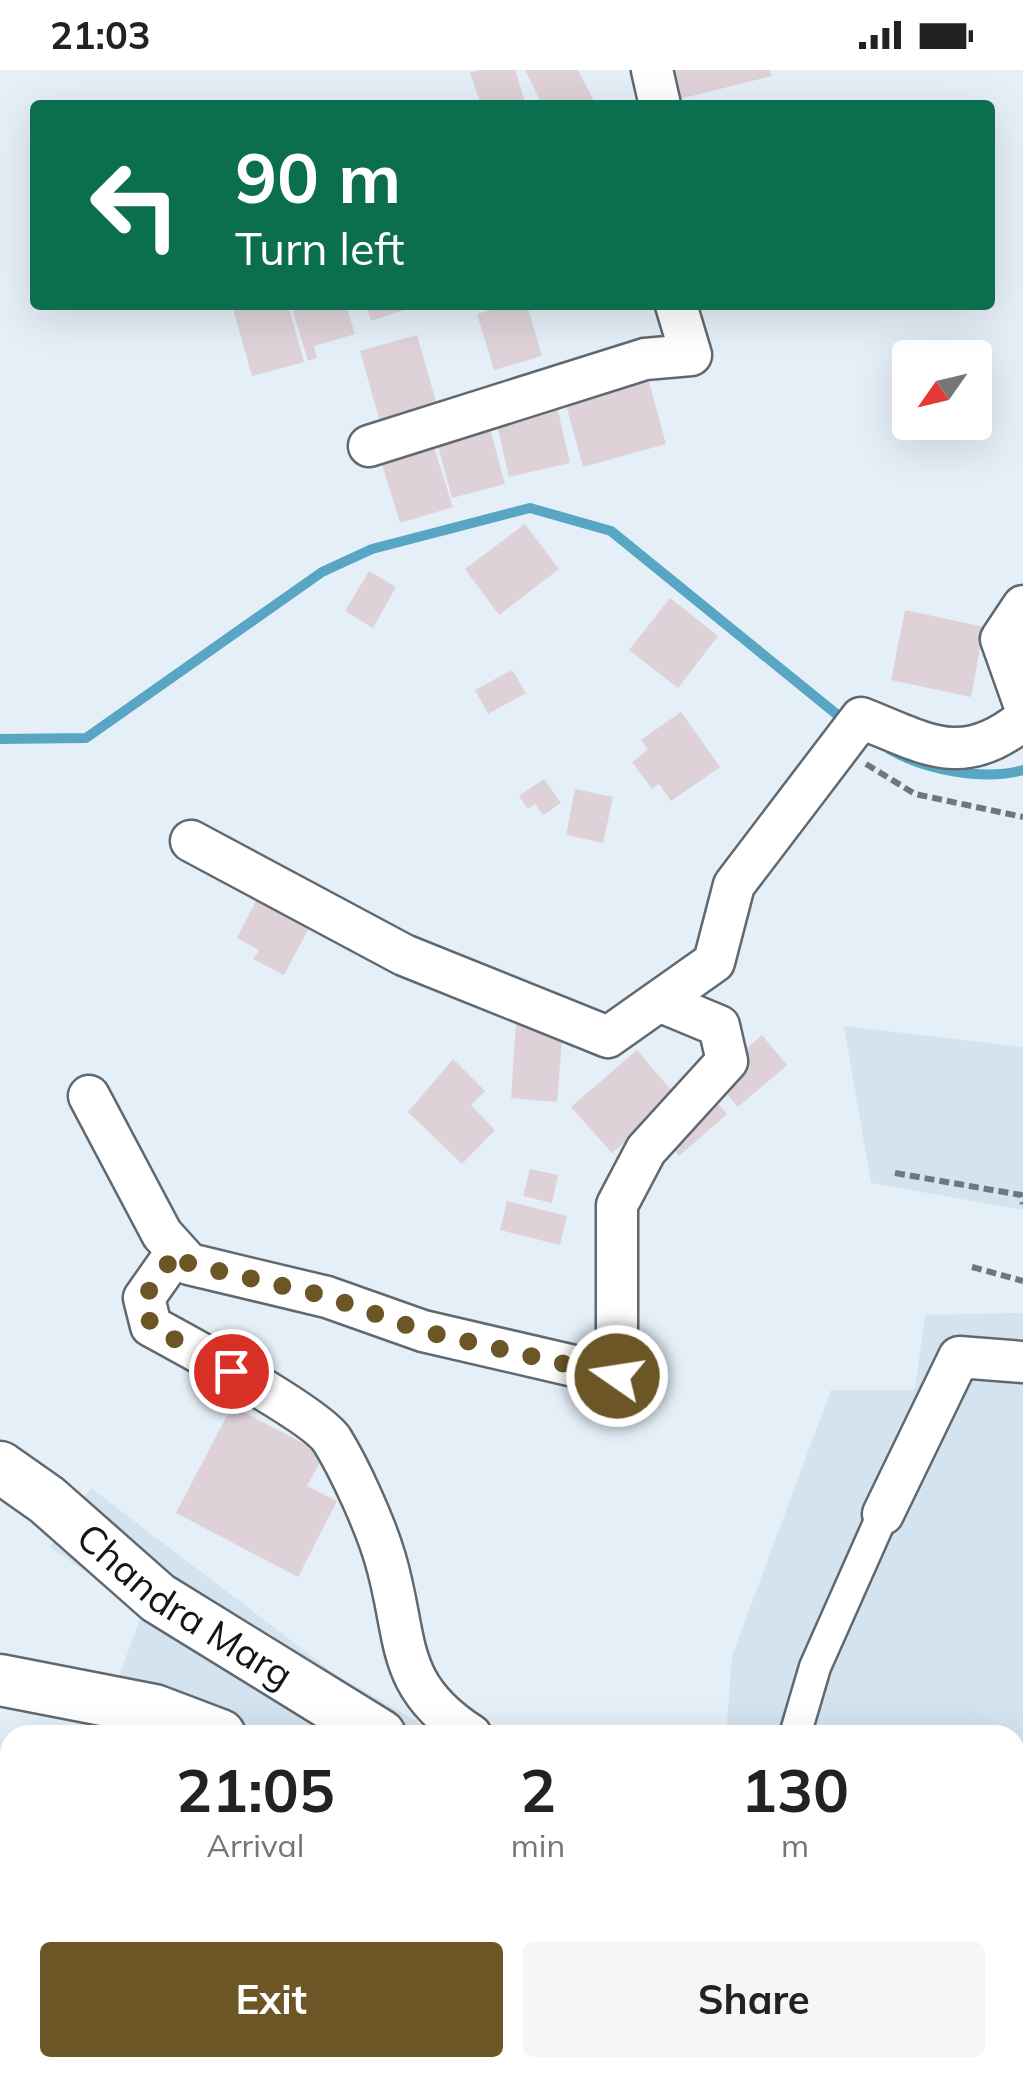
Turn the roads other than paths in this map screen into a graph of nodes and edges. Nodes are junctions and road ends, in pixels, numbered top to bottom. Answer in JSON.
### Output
{"nodes":[{"id":1,"x":652,"y":70,"type":"edge"},
{"id":2,"x":659,"y":100,"type":"edge"},
{"id":3,"x":678,"y":310,"type":"edge"},
{"id":4,"x":369,"y":446,"type":"dead end"},
{"id":5,"x":1023,"y":606,"type":"edge"},
{"id":6,"x":1023,"y":701,"type":"edge"},
{"id":7,"x":1023,"y":720,"type":"edge"},
{"id":8,"x":191,"y":841,"type":"dead end"},
{"id":9,"x":659,"y":1002,"type":"junction"},
{"id":10,"x":88,"y":1096,"type":"dead end"},
{"id":11,"x":177,"y":1251,"type":"junction"},
{"id":12,"x":1023,"y":1362,"type":"edge"},
{"id":13,"x":0,"y":1467,"type":"edge"},
{"id":14,"x":883,"y":1514,"type":"joint"},
{"id":15,"x":0,"y":1680,"type":"edge"},
{"id":16,"x":194,"y":1725,"type":"edge"},
{"id":17,"x":364,"y":1725,"type":"edge"},
{"id":18,"x":456,"y":1725,"type":"edge"},
{"id":19,"x":799,"y":1725,"type":"edge"}],
"edges":[{"from":1,"to":2,"type":"street"},
{"from":3,"to":4,"type":"street"},
{"from":5,"to":6,"type":"street"},
{"from":7,"to":9,"type":"street"},
{"from":8,"to":9,"type":"street"},
{"from":9,"to":11,"type":"street"},
{"from":10,"to":11,"type":"street"},
{"from":11,"to":18,"type":"street"},
{"from":12,"to":14,"type":"street"},
{"from":13,"to":17,"type":"street","name":"Chandra Marg"},
{"from":14,"to":19,"type":"street"},
{"from":15,"to":16,"type":"street"}]}
